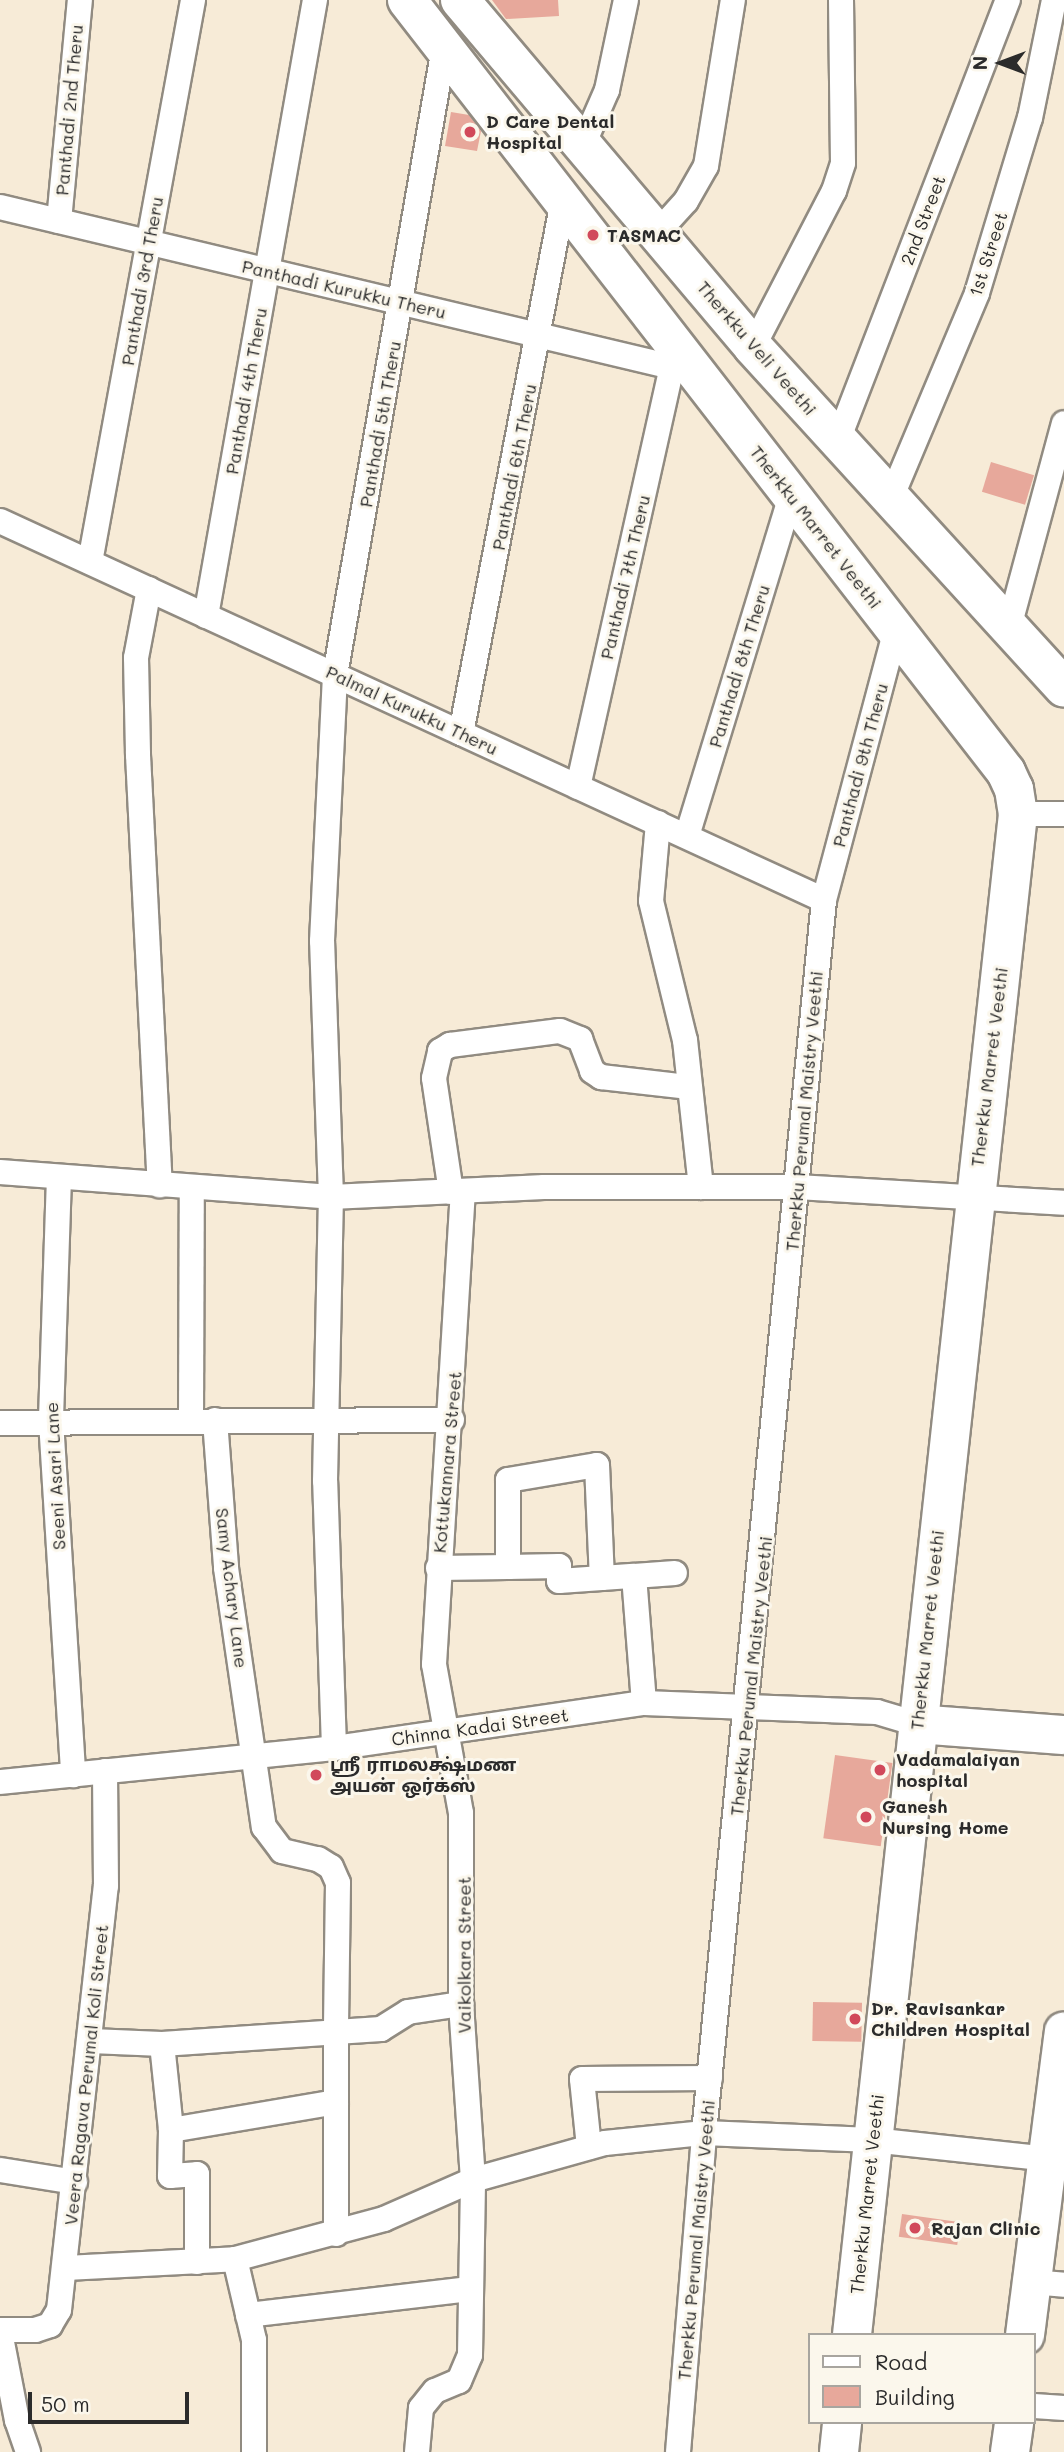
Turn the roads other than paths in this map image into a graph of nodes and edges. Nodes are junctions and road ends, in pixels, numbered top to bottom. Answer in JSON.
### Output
{"nodes":[{"id":1,"x":80,"y":0,"type":"edge"},
{"id":2,"x":193,"y":0,"type":"edge"},
{"id":3,"x":315,"y":0,"type":"edge"},
{"id":4,"x":407,"y":0,"type":"edge"},
{"id":5,"x":460,"y":0,"type":"edge"},
{"id":6,"x":626,"y":0,"type":"edge"},
{"id":7,"x":733,"y":0,"type":"edge"},
{"id":8,"x":841,"y":0,"type":"edge"},
{"id":9,"x":1008,"y":0,"type":"edge"},
{"id":10,"x":1054,"y":0,"type":"edge"},
{"id":11,"x":444,"y":48,"type":"junction"},
{"id":12,"x":583,"y":145,"type":"junction"},
{"id":13,"x":563,"y":201,"type":"junction"},
{"id":14,"x":0,"y":207,"type":"edge"},
{"id":15,"x":59,"y":221,"type":"junction"},
{"id":16,"x":657,"y":233,"type":"junction"},
{"id":17,"x":149,"y":242,"type":"junction"},
{"id":18,"x":267,"y":271,"type":"junction"},
{"id":19,"x":401,"y":302,"type":"junction"},
{"id":20,"x":540,"y":336,"type":"junction"},
{"id":21,"x":753,"y":347,"type":"junction"},
{"id":22,"x":678,"y":362,"type":"junction"},
{"id":23,"x":1064,"y":424,"type":"edge"},
{"id":24,"x":838,"y":440,"type":"junction"},
{"id":25,"x":791,"y":495,"type":"junction"},
{"id":26,"x":891,"y":498,"type":"junction"},
{"id":27,"x":0,"y":521,"type":"edge"},
{"id":28,"x":90,"y":562,"type":"junction"},
{"id":29,"x":149,"y":589,"type":"junction"},
{"id":30,"x":206,"y":616,"type":"junction"},
{"id":31,"x":1009,"y":627,"type":"junction"},
{"id":32,"x":896,"y":630,"type":"junction"},
{"id":33,"x":335,"y":675,"type":"junction"},
{"id":34,"x":1064,"y":687,"type":"edge"},
{"id":35,"x":461,"y":733,"type":"junction"},
{"id":36,"x":578,"y":787,"type":"junction"},
{"id":37,"x":1018,"y":814,"type":"junction"},
{"id":38,"x":1064,"y":814,"type":"edge"},
{"id":39,"x":658,"y":823,"type":"junction"},
{"id":40,"x":687,"y":836,"type":"junction"},
{"id":41,"x":824,"y":900,"type":"junction"},
{"id":42,"x":689,"y":1087,"type":"junction"},
{"id":43,"x":0,"y":1172,"type":"edge"},
{"id":44,"x":60,"y":1177,"type":"junction"},
{"id":45,"x":160,"y":1185,"type":"junction"},
{"id":46,"x":701,"y":1187,"type":"junction"},
{"id":47,"x":797,"y":1187,"type":"junction"},
{"id":48,"x":192,"y":1188,"type":"junction"},
{"id":49,"x":457,"y":1192,"type":"junction"},
{"id":50,"x":974,"y":1196,"type":"junction"},
{"id":51,"x":331,"y":1197,"type":"junction"},
{"id":52,"x":1064,"y":1203,"type":"edge"},
{"id":53,"x":203,"y":1420,"type":"junction"},
{"id":54,"x":452,"y":1420,"type":"junction"},
{"id":55,"x":51,"y":1421,"type":"junction"},
{"id":56,"x":0,"y":1423,"type":"edge"},
{"id":57,"x":326,"y":1423,"type":"junction"},
{"id":58,"x":508,"y":1567,"type":"junction"},
{"id":59,"x":438,"y":1568,"type":"junction"},
{"id":60,"x":675,"y":1573,"type":"dead end"},
{"id":61,"x":634,"y":1576,"type":"junction"},
{"id":62,"x":602,"y":1578,"type":"junction"},
{"id":63,"x":643,"y":1703,"type":"junction"},
{"id":64,"x":749,"y":1708,"type":"junction"},
{"id":65,"x":918,"y":1712,"type":"junction"},
{"id":66,"x":1064,"y":1712,"type":"edge"},
{"id":67,"x":443,"y":1732,"type":"junction"},
{"id":68,"x":1064,"y":1735,"type":"edge"},
{"id":69,"x":334,"y":1748,"type":"junction"},
{"id":70,"x":256,"y":1756,"type":"junction"},
{"id":71,"x":105,"y":1772,"type":"junction"},
{"id":72,"x":73,"y":1775,"type":"junction"},
{"id":73,"x":0,"y":1782,"type":"edge"},
{"id":74,"x":461,"y":2004,"type":"junction"},
{"id":75,"x":1064,"y":2031,"type":"edge"},
{"id":76,"x":336,"y":2032,"type":"junction"},
{"id":77,"x":91,"y":2041,"type":"junction"},
{"id":78,"x":162,"y":2044,"type":"junction"},
{"id":79,"x":710,"y":2078,"type":"junction"},
{"id":80,"x":336,"y":2102,"type":"junction"},
{"id":81,"x":171,"y":2130,"type":"junction"},
{"id":82,"x":704,"y":2133,"type":"junction"},
{"id":83,"x":872,"y":2140,"type":"junction"},
{"id":84,"x":589,"y":2147,"type":"junction"},
{"id":85,"x":1056,"y":2159,"type":"edge"},
{"id":86,"x":0,"y":2171,"type":"edge"},
{"id":87,"x":473,"y":2180,"type":"junction"},
{"id":88,"x":75,"y":2182,"type":"junction"},
{"id":89,"x":336,"y":2234,"type":"junction"},
{"id":90,"x":235,"y":2259,"type":"junction"},
{"id":91,"x":197,"y":2263,"type":"junction"},
{"id":92,"x":66,"y":2269,"type":"junction"},
{"id":93,"x":1048,"y":2283,"type":"edge"},
{"id":94,"x":470,"y":2289,"type":"junction"},
{"id":95,"x":248,"y":2315,"type":"junction"},
{"id":96,"x":0,"y":2331,"type":"edge"},
{"id":97,"x":852,"y":2333,"type":"edge"},
{"id":98,"x":1026,"y":2333,"type":"edge"},
{"id":99,"x":1036,"y":2406,"type":"edge"},
{"id":100,"x":1064,"y":2408,"type":"edge"},
{"id":101,"x":842,"y":2424,"type":"edge"},
{"id":102,"x":1014,"y":2424,"type":"edge"},
{"id":103,"x":28,"y":2452,"type":"edge"},
{"id":104,"x":254,"y":2452,"type":"edge"},
{"id":105,"x":417,"y":2452,"type":"edge"},
{"id":106,"x":678,"y":2452,"type":"edge"},
{"id":107,"x":839,"y":2452,"type":"edge"},
{"id":108,"x":1010,"y":2452,"type":"edge"}],
"edges":[{"from":1,"to":15,"type":"street","name":"Panthadi 2nd Theru"},
{"from":2,"to":17,"type":"street","name":"Panthadi 3rd Theru"},
{"from":3,"to":18,"type":"street","name":"Panthadi 4th Theru"},
{"from":4,"to":11,"type":"main road","name":"Therkku Marret Veethi"},
{"from":5,"to":12,"type":"main road","name":"Therkku Veli Veethi"},
{"from":6,"to":12,"type":"street"},
{"from":7,"to":16,"type":"street"},
{"from":8,"to":21,"type":"street"},
{"from":9,"to":24,"type":"street","name":"2nd Street"},
{"from":10,"to":26,"type":"street","name":"1st Street"},
{"from":11,"to":13,"type":"main road","name":"Therkku Marret Veethi"},
{"from":11,"to":19,"type":"street","name":"Panthadi 5th Theru"},
{"from":12,"to":16,"type":"main road","name":"Therkku Veli Veethi"},
{"from":13,"to":20,"type":"street","name":"Panthadi 6th Theru"},
{"from":13,"to":22,"type":"main road","name":"Therkku Marret Veethi"},
{"from":14,"to":15,"type":"street","name":"Panthadi Kurukku Theru"},
{"from":15,"to":17,"type":"street","name":"Panthadi Kurukku Theru"},
{"from":16,"to":21,"type":"main road","name":"Therkku Veli Veethi"},
{"from":17,"to":18,"type":"street","name":"Panthadi Kurukku Theru"},
{"from":17,"to":28,"type":"street","name":"Panthadi 3rd Theru"},
{"from":18,"to":19,"type":"street","name":"Panthadi Kurukku Theru"},
{"from":18,"to":30,"type":"street","name":"Panthadi 4th Theru"},
{"from":19,"to":20,"type":"street","name":"Panthadi Kurukku Theru"},
{"from":19,"to":33,"type":"street","name":"Panthadi 5th Theru"},
{"from":20,"to":22,"type":"street","name":"Panthadi Kurukku Theru"},
{"from":20,"to":35,"type":"street","name":"Panthadi 6th Theru"},
{"from":21,"to":24,"type":"main road","name":"Therkku Veli Veethi"},
{"from":22,"to":25,"type":"main road","name":"Therkku Marret Veethi"},
{"from":22,"to":36,"type":"street","name":"Panthadi 7th Theru"},
{"from":23,"to":31,"type":"street"},
{"from":24,"to":26,"type":"main road","name":"Therkku Veli Veethi"},
{"from":25,"to":32,"type":"main road","name":"Therkku Marret Veethi"},
{"from":25,"to":40,"type":"street","name":"Panthadi 8th Theru"},
{"from":26,"to":31,"type":"main road","name":"Therkku Veli Veethi"},
{"from":27,"to":28,"type":"street","name":"Palmal Kurukku Theru"},
{"from":28,"to":29,"type":"street","name":"Palmal Kurukku Theru"},
{"from":29,"to":30,"type":"street","name":"Palmal Kurukku Theru"},
{"from":29,"to":45,"type":"street"},
{"from":30,"to":33,"type":"street","name":"Palmal Kurukku Theru"},
{"from":31,"to":34,"type":"main road","name":"Therkku Veli Veethi"},
{"from":32,"to":37,"type":"main road","name":"Therkku Marret Veethi"},
{"from":32,"to":41,"type":"street","name":"Panthadi 9th Theru"},
{"from":33,"to":35,"type":"street","name":"Palmal Kurukku Theru"},
{"from":33,"to":51,"type":"street","name":"Panthadi 5th Theru"},
{"from":35,"to":36,"type":"street","name":"Palmal Kurukku Theru"},
{"from":36,"to":39,"type":"street","name":"Palmal Kurukku Theru"},
{"from":37,"to":38,"type":"street"},
{"from":37,"to":50,"type":"main road","name":"Therkku Marret Veethi"},
{"from":39,"to":40,"type":"street","name":"Palmal Kurukku Theru"},
{"from":39,"to":42,"type":"street"},
{"from":40,"to":41,"type":"street","name":"Palmal Kurukku Theru"},
{"from":41,"to":47,"type":"street","name":"Therkku Perumal Maistry Veethi"},
{"from":42,"to":46,"type":"street"},
{"from":42,"to":49,"type":"street","name":"Kottukannara Street"},
{"from":43,"to":44,"type":"street"},
{"from":44,"to":45,"type":"street"},
{"from":44,"to":55,"type":"street","name":"Seeni Asari Lane"},
{"from":45,"to":48,"type":"street"},
{"from":46,"to":47,"type":"street"},
{"from":46,"to":49,"type":"street"},
{"from":47,"to":50,"type":"street"},
{"from":47,"to":64,"type":"street","name":"Therkku Perumal Maistry Veethi"},
{"from":48,"to":51,"type":"street"},
{"from":48,"to":53,"type":"street","name":"Samy Achary Lane"},
{"from":49,"to":51,"type":"street"},
{"from":49,"to":54,"type":"street","name":"Kottukannara Street"},
{"from":50,"to":52,"type":"street"},
{"from":50,"to":65,"type":"main road","name":"Therkku Marret Veethi"},
{"from":51,"to":57,"type":"street","name":"Panthadi 5th Theru"},
{"from":53,"to":55,"type":"street"},
{"from":53,"to":57,"type":"street"},
{"from":53,"to":70,"type":"street","name":"Samy Achary Lane"},
{"from":54,"to":57,"type":"street"},
{"from":54,"to":59,"type":"street","name":"Kottukannara Street"},
{"from":55,"to":56,"type":"street"},
{"from":55,"to":72,"type":"street","name":"Seeni Asari Lane"},
{"from":57,"to":69,"type":"street","name":"Panthadi 5th Theru"},
{"from":58,"to":59,"type":"street"},
{"from":58,"to":62,"type":"street"},
{"from":58,"to":62,"type":"street"},
{"from":59,"to":67,"type":"street","name":"Kottukannara Street"},
{"from":60,"to":61,"type":"street"},
{"from":61,"to":62,"type":"street"},
{"from":61,"to":63,"type":"street"},
{"from":63,"to":64,"type":"street","name":"Chinna Kadai Street"},
{"from":63,"to":67,"type":"street","name":"Chinna Kadai Street"},
{"from":64,"to":65,"type":"street","name":"Chinna Kadai Street"},
{"from":64,"to":79,"type":"street","name":"Therkku Perumal Maistry Veethi"},
{"from":65,"to":66,"type":"main road"},
{"from":65,"to":68,"type":"main road"},
{"from":65,"to":83,"type":"main road","name":"Therkku Marret Veethi"},
{"from":67,"to":69,"type":"street","name":"Chinna Kadai Street"},
{"from":67,"to":74,"type":"street","name":"Vaikolkara Street"},
{"from":69,"to":70,"type":"street","name":"Chinna Kadai Street"},
{"from":70,"to":71,"type":"street","name":"Chinna Kadai Street"},
{"from":70,"to":76,"type":"street","name":"Samy Achary Lane"},
{"from":71,"to":72,"type":"street","name":"Chinna Kadai Street"},
{"from":71,"to":77,"type":"street","name":"Veera Ragava Perumal Koli Street"},
{"from":72,"to":73,"type":"street","name":"Chinna Kadai Street"},
{"from":74,"to":76,"type":"street"},
{"from":74,"to":87,"type":"street","name":"Vaikolkara Street"},
{"from":75,"to":85,"type":"main road"},
{"from":76,"to":78,"type":"street"},
{"from":76,"to":80,"type":"street","name":"Samy Achary Lane"},
{"from":77,"to":78,"type":"street"},
{"from":77,"to":88,"type":"street","name":"Veera Ragava Perumal Koli Street"},
{"from":78,"to":81,"type":"street"},
{"from":79,"to":82,"type":"street","name":"Therkku Perumal Maistry Veethi"},
{"from":79,"to":84,"type":"street"},
{"from":80,"to":81,"type":"street"},
{"from":80,"to":89,"type":"street","name":"Samy Achary Lane"},
{"from":81,"to":91,"type":"street"},
{"from":82,"to":83,"type":"street"},
{"from":82,"to":84,"type":"street"},
{"from":82,"to":106,"type":"street","name":"Therkku Perumal Maistry Veethi"},
{"from":83,"to":85,"type":"street"},
{"from":83,"to":97,"type":"main road","name":"Therkku Marret Veethi"},
{"from":84,"to":87,"type":"street"},
{"from":85,"to":93,"type":"main road"},
{"from":86,"to":88,"type":"street"},
{"from":87,"to":89,"type":"street"},
{"from":87,"to":94,"type":"street","name":"Vaikolkara Street"},
{"from":88,"to":92,"type":"street","name":"Veera Ragava Perumal Koli Street"},
{"from":89,"to":90,"type":"street"},
{"from":90,"to":91,"type":"street"},
{"from":90,"to":95,"type":"street"},
{"from":91,"to":92,"type":"street"},
{"from":92,"to":96,"type":"street","name":"Veera Ragava Perumal Koli Street"},
{"from":93,"to":98,"type":"main road"},
{"from":94,"to":95,"type":"street"},
{"from":94,"to":105,"type":"street","name":"Vaikolkara Street"},
{"from":95,"to":104,"type":"street"},
{"from":96,"to":103,"type":"street"},
{"from":99,"to":100,"type":"street"},
{"from":101,"to":107,"type":"main road"},
{"from":102,"to":108,"type":"main road"}]}
